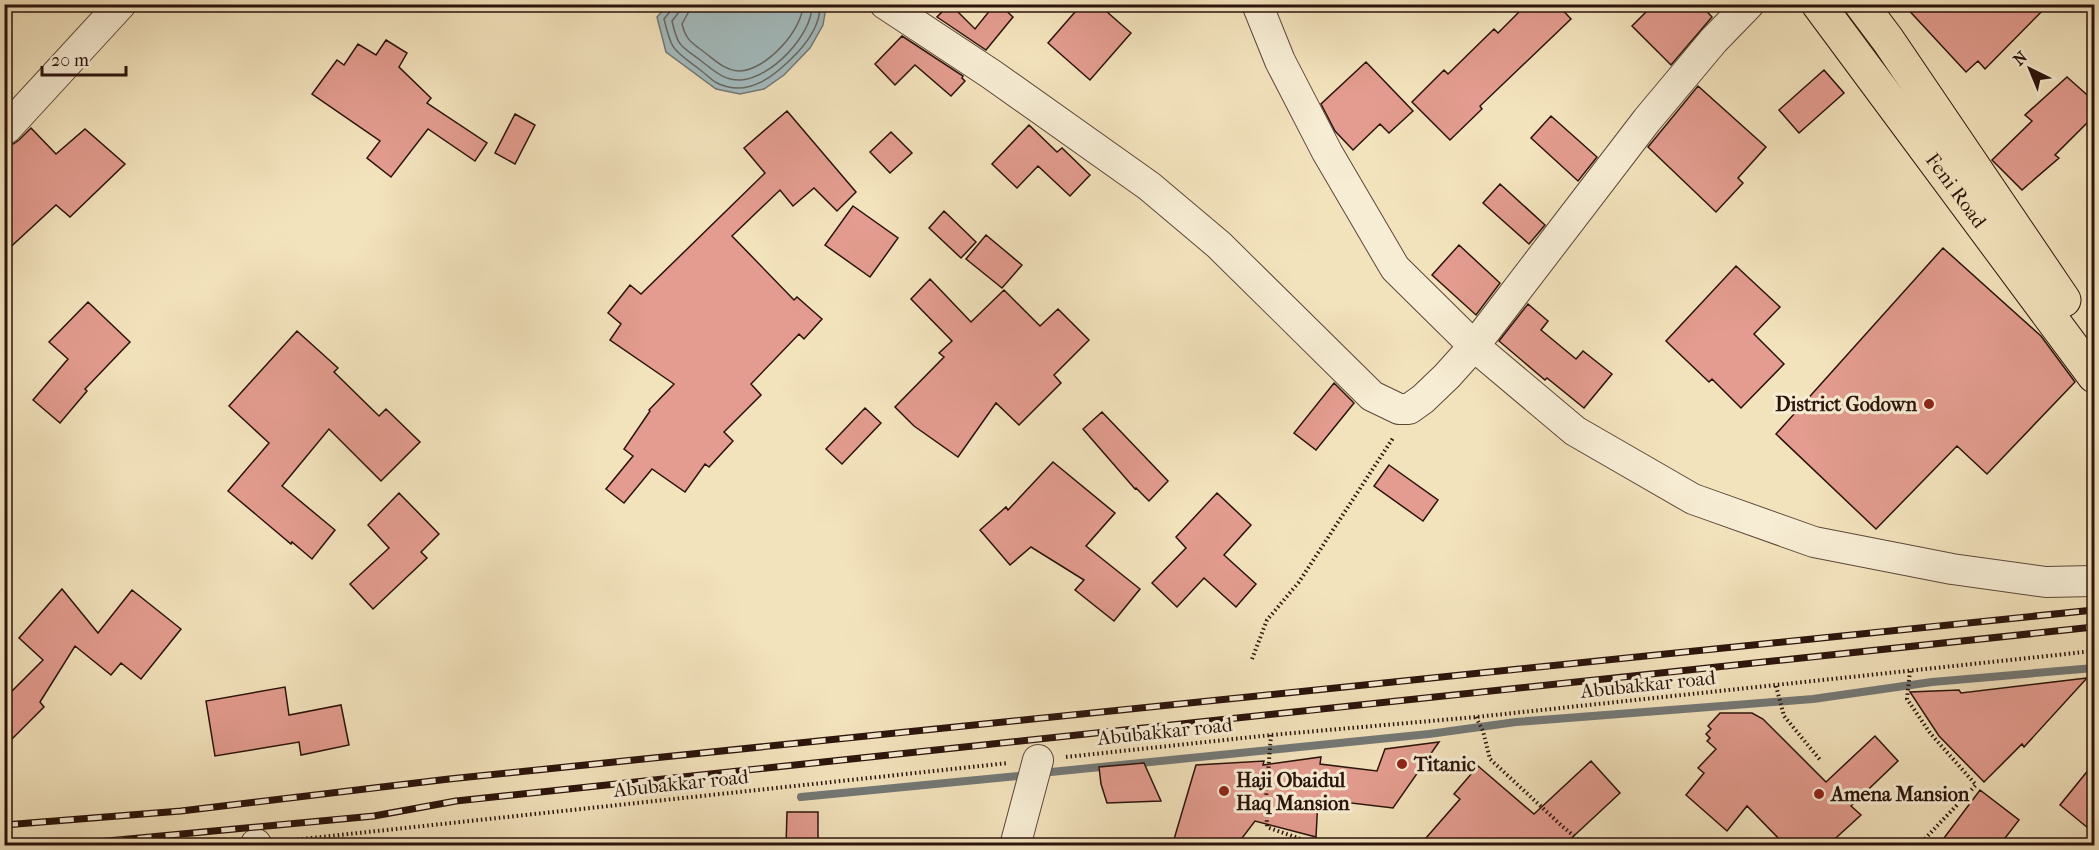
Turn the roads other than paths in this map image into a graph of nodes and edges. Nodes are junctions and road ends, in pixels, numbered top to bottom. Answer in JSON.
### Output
{"nodes":[{"id":1,"x":122,"y":4,"type":"edge"},
{"id":2,"x":885,"y":4,"type":"edge"},
{"id":3,"x":1257,"y":4,"type":"edge"},
{"id":4,"x":1749,"y":4,"type":"edge"},
{"id":5,"x":1818,"y":4,"type":"edge"},
{"id":6,"x":1861,"y":4,"type":"edge"},
{"id":7,"x":7,"y":128,"type":"dead end"},
{"id":8,"x":2094,"y":341,"type":"edge"},
{"id":9,"x":1474,"y":346,"type":"junction"},
{"id":10,"x":2094,"y":376,"type":"edge"},
{"id":11,"x":2094,"y":580,"type":"edge"},
{"id":12,"x":1038,"y":760,"type":"road end"},
{"id":13,"x":1016,"y":846,"type":"edge"}],
"edges":[{"from":1,"to":7,"type":"street"},
{"from":2,"to":9,"type":"street"},
{"from":3,"to":9,"type":"street"},
{"from":4,"to":9,"type":"street"},
{"from":5,"to":10,"type":"main road","name":"Feni Road"},
{"from":6,"to":8,"type":"main road"},
{"from":9,"to":11,"type":"street"},
{"from":12,"to":13,"type":"street"}]}
